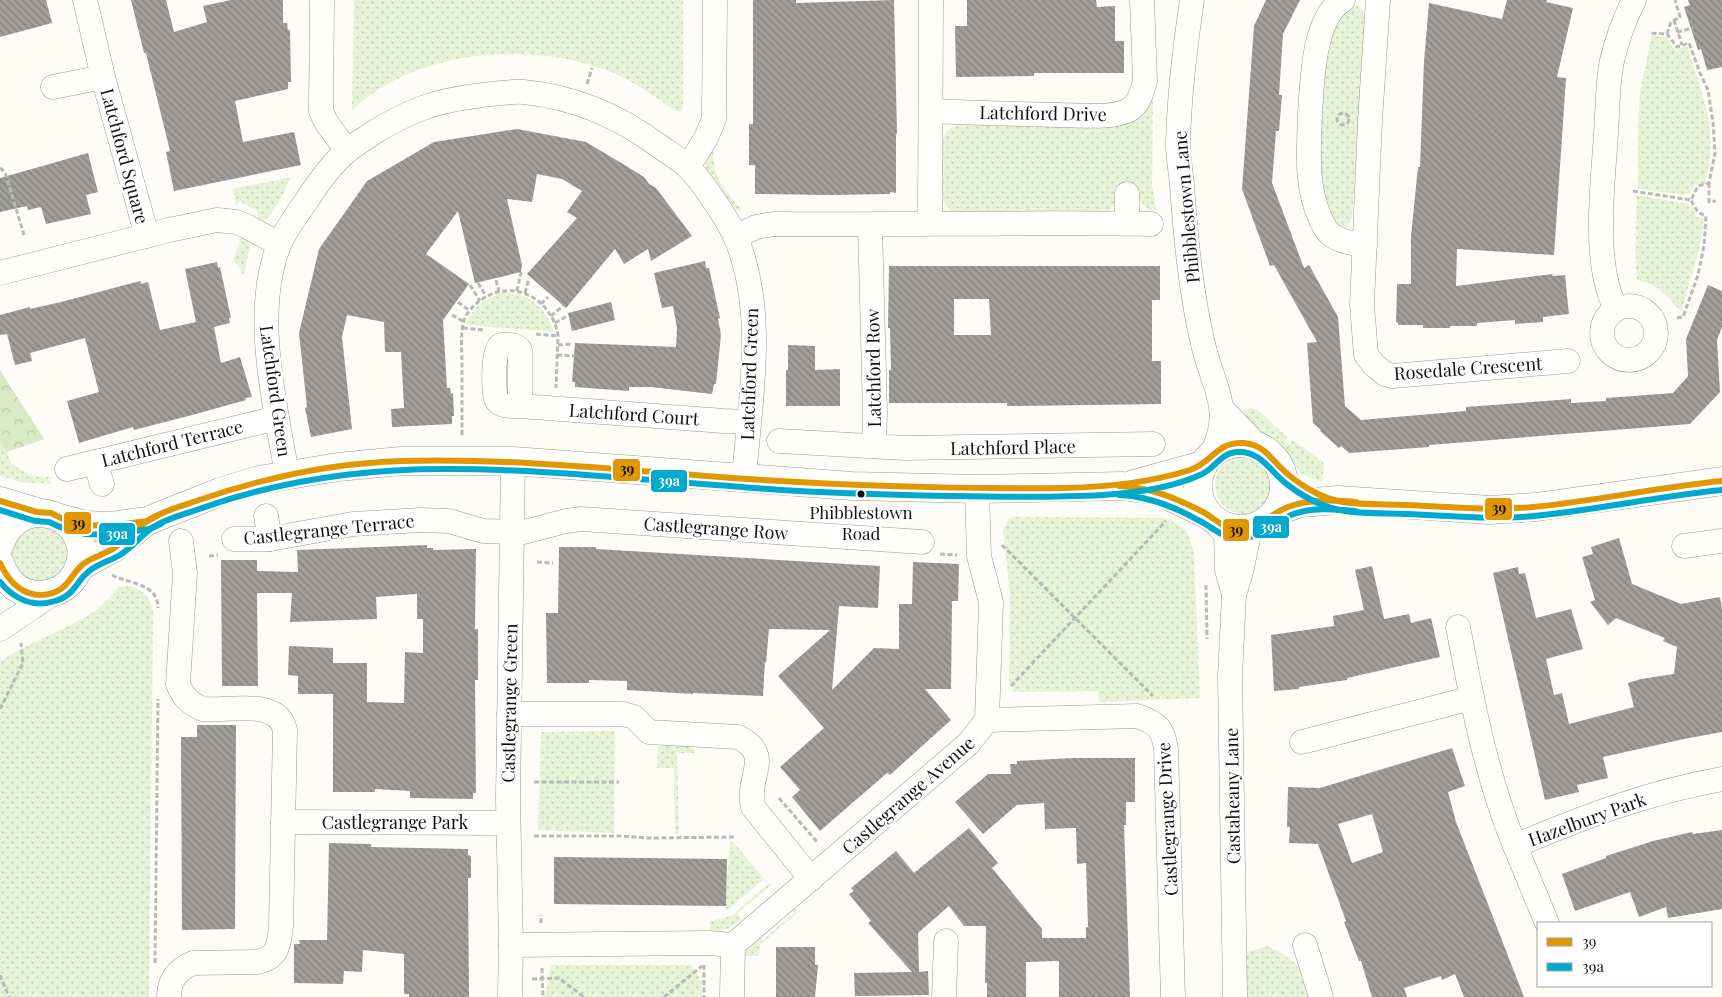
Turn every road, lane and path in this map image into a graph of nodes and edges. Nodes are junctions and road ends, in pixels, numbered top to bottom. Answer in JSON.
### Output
{"nodes":[{"id":1,"x":85,"y":0,"type":"edge"},
{"id":2,"x":322,"y":0,"type":"edge"},
{"id":3,"x":715,"y":0,"type":"edge"},
{"id":4,"x":931,"y":0,"type":"edge"},
{"id":5,"x":1142,"y":0,"type":"edge"},
{"id":6,"x":1192,"y":0,"type":"edge"},
{"id":7,"x":1343,"y":0,"type":"edge"},
{"id":8,"x":1378,"y":0,"type":"edge"},
{"id":9,"x":1634,"y":0,"type":"edge"},
{"id":10,"x":1675,"y":0,"type":"edge"},
{"id":11,"x":1674,"y":20,"type":"junction"},
{"id":12,"x":1694,"y":28,"type":"dead end"},
{"id":13,"x":1677,"y":32,"type":"junction"},
{"id":14,"x":1649,"y":33,"type":"dead end"},
{"id":15,"x":1667,"y":34,"type":"junction"},
{"id":16,"x":1682,"y":45,"type":"junction"},
{"id":17,"x":103,"y":76,"type":"junction"},
{"id":18,"x":53,"y":87,"type":"dead end"},
{"id":19,"x":931,"y":111,"type":"junction"},
{"id":20,"x":347,"y":151,"type":"junction"},
{"id":21,"x":688,"y":167,"type":"junction"},
{"id":22,"x":0,"y":168,"type":"edge"},
{"id":23,"x":1709,"y":184,"type":"junction"},
{"id":24,"x":1633,"y":191,"type":"dead end"},
{"id":25,"x":1127,"y":194,"type":"dead end"},
{"id":26,"x":1691,"y":200,"type":"junction"},
{"id":27,"x":1716,"y":201,"type":"dead end"},
{"id":28,"x":930,"y":223,"type":"junction"},
{"id":29,"x":1128,"y":223,"type":"junction"},
{"id":30,"x":1151,"y":224,"type":"dead end"},
{"id":31,"x":870,"y":225,"type":"junction"},
{"id":32,"x":24,"y":235,"type":"dead end"},
{"id":33,"x":146,"y":236,"type":"junction"},
{"id":34,"x":735,"y":237,"type":"junction"},
{"id":35,"x":279,"y":244,"type":"junction"},
{"id":36,"x":1365,"y":245,"type":"junction"},
{"id":37,"x":521,"y":272,"type":"dead end"},
{"id":38,"x":0,"y":274,"type":"edge"},
{"id":39,"x":529,"y":278,"type":"dead end"},
{"id":40,"x":496,"y":280,"type":"dead end"},
{"id":41,"x":478,"y":283,"type":"dead end"},
{"id":42,"x":470,"y":285,"type":"dead end"},
{"id":43,"x":499,"y":291,"type":"dead end"},
{"id":44,"x":517,"y":291,"type":"dead end"},
{"id":45,"x":525,"y":293,"type":"dead end"},
{"id":46,"x":486,"y":296,"type":"dead end"},
{"id":47,"x":548,"y":296,"type":"dead end"},
{"id":48,"x":480,"y":301,"type":"dead end"},
{"id":49,"x":458,"y":302,"type":"dead end"},
{"id":50,"x":541,"y":304,"type":"dead end"},
{"id":51,"x":562,"y":306,"type":"dead end"},
{"id":52,"x":1616,"y":309,"type":"dead end"},
{"id":53,"x":470,"y":311,"type":"dead end"},
{"id":54,"x":452,"y":315,"type":"dead end"},
{"id":55,"x":551,"y":316,"type":"dead end"},
{"id":56,"x":567,"y":316,"type":"dead end"},
{"id":57,"x":1678,"y":318,"type":"dead end"},
{"id":58,"x":464,"y":322,"type":"dead end"},
{"id":59,"x":555,"y":323,"type":"dead end"},
{"id":60,"x":573,"y":344,"type":"dead end"},
{"id":61,"x":558,"y":345,"type":"dead end"},
{"id":62,"x":557,"y":355,"type":"dead end"},
{"id":63,"x":575,"y":356,"type":"dead end"},
{"id":64,"x":1568,"y":361,"type":"dead end"},
{"id":65,"x":520,"y":406,"type":"dead end"},
{"id":66,"x":1223,"y":410,"type":"junction"},
{"id":67,"x":277,"y":418,"type":"junction"},
{"id":68,"x":748,"y":422,"type":"junction"},
{"id":69,"x":779,"y":441,"type":"dead end"},
{"id":70,"x":1154,"y":444,"type":"dead end"},
{"id":71,"x":874,"y":446,"type":"junction"},
{"id":72,"x":1272,"y":458,"type":"junction"},
{"id":73,"x":1208,"y":459,"type":"junction"},
{"id":74,"x":514,"y":461,"type":"junction"},
{"id":75,"x":95,"y":462,"type":"junction"},
{"id":76,"x":67,"y":469,"type":"dead end"},
{"id":77,"x":287,"y":474,"type":"junction"},
{"id":78,"x":744,"y":478,"type":"junction"},
{"id":79,"x":1722,"y":481,"type":"edge"},
{"id":80,"x":102,"y":484,"type":"dead end"},
{"id":81,"x":1123,"y":486,"type":"junction"},
{"id":82,"x":978,"y":489,"type":"junction"},
{"id":83,"x":1332,"y":500,"type":"junction"},
{"id":84,"x":0,"y":501,"type":"edge"},
{"id":85,"x":37,"y":512,"type":"junction"},
{"id":86,"x":1276,"y":512,"type":"junction"},
{"id":87,"x":64,"y":519,"type":"junction"},
{"id":88,"x":1212,"y":519,"type":"junction"},
{"id":89,"x":1166,"y":520,"type":"dead end"},
{"id":90,"x":147,"y":521,"type":"junction"},
{"id":91,"x":1250,"y":529,"type":"junction"},
{"id":92,"x":512,"y":531,"type":"junction"},
{"id":93,"x":234,"y":538,"type":"dead end"},
{"id":94,"x":181,"y":541,"type":"dead end"},
{"id":95,"x":999,"y":541,"type":"dead end"},
{"id":96,"x":1722,"y":541,"type":"edge"},
{"id":97,"x":922,"y":542,"type":"joint"},
{"id":98,"x":0,"y":544,"type":"edge"},
{"id":99,"x":1684,"y":546,"type":"dead end"},
{"id":100,"x":979,"y":556,"type":"junction"},
{"id":101,"x":537,"y":562,"type":"dead end"},
{"id":102,"x":0,"y":563,"type":"edge"},
{"id":103,"x":554,"y":563,"type":"dead end"},
{"id":104,"x":79,"y":567,"type":"junction"},
{"id":105,"x":110,"y":574,"type":"dead end"},
{"id":106,"x":52,"y":594,"type":"junction"},
{"id":107,"x":1234,"y":595,"type":"junction"},
{"id":108,"x":158,"y":612,"type":"dead end"},
{"id":109,"x":1075,"y":617,"type":"junction"},
{"id":110,"x":1458,"y":626,"type":"dead end"},
{"id":111,"x":10,"y":632,"type":"edge"},
{"id":112,"x":1009,"y":689,"type":"dead end"},
{"id":113,"x":158,"y":690,"type":"dead end"},
{"id":114,"x":1472,"y":698,"type":"junction"},
{"id":115,"x":1160,"y":702,"type":"dead end"},
{"id":116,"x":0,"y":709,"type":"edge"},
{"id":117,"x":509,"y":714,"type":"junction"},
{"id":118,"x":988,"y":720,"type":"junction"},
{"id":119,"x":1302,"y":742,"type":"dead end"},
{"id":120,"x":1722,"y":778,"type":"edge"},
{"id":121,"x":534,"y":782,"type":"dead end"},
{"id":122,"x":619,"y":782,"type":"dead end"},
{"id":123,"x":779,"y":798,"type":"dead end"},
{"id":124,"x":283,"y":822,"type":"junction"},
{"id":125,"x":508,"y":823,"type":"junction"},
{"id":126,"x":534,"y":836,"type":"dead end"},
{"id":127,"x":734,"y":837,"type":"dead end"},
{"id":128,"x":818,"y":843,"type":"dead end"},
{"id":129,"x":1515,"y":846,"type":"junction"},
{"id":130,"x":811,"y":879,"type":"junction"},
{"id":131,"x":1548,"y":922,"type":"edge"},
{"id":132,"x":946,"y":941,"type":"dead end"},
{"id":133,"x":1305,"y":944,"type":"dead end"},
{"id":134,"x":511,"y":945,"type":"junction"},
{"id":135,"x":733,"y":945,"type":"junction"},
{"id":136,"x":542,"y":963,"type":"dead end"},
{"id":137,"x":704,"y":964,"type":"dead end"},
{"id":138,"x":156,"y":972,"type":"dead end"},
{"id":139,"x":0,"y":975,"type":"edge"},
{"id":140,"x":543,"y":978,"type":"junction"},
{"id":141,"x":527,"y":979,"type":"dead end"},
{"id":142,"x":9,"y":997,"type":"edge"},
{"id":143,"x":169,"y":997,"type":"edge"},
{"id":144,"x":510,"y":997,"type":"edge"},
{"id":145,"x":543,"y":997,"type":"edge"},
{"id":146,"x":584,"y":997,"type":"edge"},
{"id":147,"x":664,"y":997,"type":"edge"},
{"id":148,"x":732,"y":997,"type":"edge"},
{"id":149,"x":944,"y":997,"type":"edge"},
{"id":150,"x":1173,"y":997,"type":"edge"},
{"id":151,"x":1235,"y":997,"type":"edge"},
{"id":152,"x":1321,"y":997,"type":"edge"}],
"edges":[{"from":1,"to":17,"type":"street","name":"Latchford Square"},
{"from":2,"to":20,"type":"street"},
{"from":3,"to":21,"type":"street"},
{"from":4,"to":19,"type":"street"},
{"from":5,"to":19,"type":"street","name":"Latchford Drive"},
{"from":6,"to":66,"type":"street","name":"Phibblestown Lane"},
{"from":7,"to":36,"type":"street"},
{"from":8,"to":36,"type":"street","name":"Rosedale Crescent"},
{"from":9,"to":52,"type":"street"},
{"from":10,"to":11,"type":"path"},
{"from":11,"to":13,"type":"path"},
{"from":11,"to":15,"type":"path"},
{"from":12,"to":13,"type":"path"},
{"from":13,"to":16,"type":"path"},
{"from":14,"to":15,"type":"path"},
{"from":15,"to":16,"type":"path"},
{"from":16,"to":23,"type":"path"},
{"from":17,"to":18,"type":"street","name":"Latchford Square"},
{"from":17,"to":33,"type":"street","name":"Latchford Square"},
{"from":19,"to":28,"type":"street"},
{"from":20,"to":21,"type":"street","name":"Latchford Green"},
{"from":20,"to":35,"type":"street","name":"Latchford Green"},
{"from":21,"to":34,"type":"street","name":"Latchford Green"},
{"from":22,"to":32,"type":"path"},
{"from":23,"to":26,"type":"path"},
{"from":23,"to":27,"type":"path"},
{"from":24,"to":26,"type":"path"},
{"from":25,"to":29,"type":"street"},
{"from":26,"to":57,"type":"path"},
{"from":28,"to":29,"type":"street"},
{"from":28,"to":31,"type":"street"},
{"from":29,"to":30,"type":"street"},
{"from":31,"to":34,"type":"street"},
{"from":31,"to":71,"type":"street","name":"Latchford Row"},
{"from":33,"to":35,"type":"street","name":"Latchford Square"},
{"from":33,"to":38,"type":"street","name":"Latchford Square"},
{"from":34,"to":68,"type":"street","name":"Latchford Green"},
{"from":35,"to":67,"type":"street","name":"Latchford Green"},
{"from":36,"to":64,"type":"street","name":"Rosedale Crescent"},
{"from":37,"to":44,"type":"path"},
{"from":39,"to":45,"type":"path"},
{"from":40,"to":43,"type":"path"},
{"from":41,"to":46,"type":"path"},
{"from":42,"to":48,"type":"path"},
{"from":47,"to":50,"type":"path"},
{"from":49,"to":53,"type":"path"},
{"from":51,"to":55,"type":"path"},
{"from":54,"to":58,"type":"path"},
{"from":56,"to":59,"type":"path"},
{"from":60,"to":61,"type":"path"},
{"from":62,"to":63,"type":"path"},
{"from":65,"to":68,"type":"street","name":"Latchford Court"},
{"from":66,"to":72,"type":"street","name":"Phibblestown Lane"},
{"from":66,"to":73,"type":"street","name":"Phibblestown Lane"},
{"from":67,"to":75,"type":"street","name":"Latchford Terrace"},
{"from":67,"to":77,"type":"street","name":"Latchford Green"},
{"from":68,"to":78,"type":"street","name":"Latchford Green"},
{"from":69,"to":71,"type":"street","name":"Latchford Row"},
{"from":70,"to":71,"type":"street","name":"Latchford Place"},
{"from":72,"to":73,"type":"street"},
{"from":72,"to":83,"type":"street"},
{"from":72,"to":86,"type":"street"},
{"from":73,"to":81,"type":"street"},
{"from":73,"to":88,"type":"street"},
{"from":74,"to":77,"type":"street"},
{"from":74,"to":78,"type":"street"},
{"from":74,"to":92,"type":"street","name":"Castlegrange Green"},
{"from":75,"to":76,"type":"street","name":"Latchford Terrace"},
{"from":75,"to":80,"type":"street"},
{"from":77,"to":90,"type":"street"},
{"from":78,"to":82,"type":"street"},
{"from":79,"to":83,"type":"street"},
{"from":81,"to":82,"type":"street"},
{"from":81,"to":88,"type":"street"},
{"from":82,"to":100,"type":"street","name":"Castlegrange Avenue"},
{"from":83,"to":86,"type":"street"},
{"from":84,"to":85,"type":"street"},
{"from":85,"to":87,"type":"street"},
{"from":85,"to":98,"type":"street"},
{"from":86,"to":91,"type":"street"},
{"from":87,"to":90,"type":"street"},
{"from":87,"to":104,"type":"street"},
{"from":88,"to":91,"type":"street"},
{"from":88,"to":107,"type":"street","name":"Castaheany Lane"},
{"from":89,"to":109,"type":"path"},
{"from":90,"to":104,"type":"street"},
{"from":91,"to":107,"type":"street","name":"Castaheany Lane"},
{"from":92,"to":93,"type":"street","name":"Castlegrange Terrace"},
{"from":92,"to":97,"type":"street","name":"Castlegrange Row"},
{"from":92,"to":117,"type":"street","name":"Castlegrange Green"},
{"from":94,"to":124,"type":"street"},
{"from":95,"to":109,"type":"path"},
{"from":96,"to":99,"type":"street"},
{"from":97,"to":100,"type":"path"},
{"from":100,"to":118,"type":"street","name":"Castlegrange Avenue"},
{"from":101,"to":103,"type":"path"},
{"from":102,"to":106,"type":"street"},
{"from":104,"to":106,"type":"street"},
{"from":105,"to":108,"type":"path"},
{"from":106,"to":111,"type":"street"},
{"from":107,"to":151,"type":"street","name":"Castaheany Lane"},
{"from":109,"to":112,"type":"path"},
{"from":109,"to":115,"type":"path"},
{"from":110,"to":114,"type":"street","name":"Hazelbury Park"},
{"from":111,"to":116,"type":"path"},
{"from":113,"to":138,"type":"path"},
{"from":114,"to":119,"type":"street"},
{"from":114,"to":129,"type":"street","name":"Hazelbury Park"},
{"from":117,"to":125,"type":"street","name":"Castlegrange Green"},
{"from":117,"to":130,"type":"street"},
{"from":118,"to":130,"type":"street","name":"Castlegrange Avenue"},
{"from":118,"to":150,"type":"street","name":"Castlegrange Drive"},
{"from":120,"to":129,"type":"street","name":"Hazelbury Park"},
{"from":121,"to":122,"type":"path"},
{"from":123,"to":128,"type":"path"},
{"from":124,"to":125,"type":"street","name":"Castlegrange Park"},
{"from":124,"to":143,"type":"street"},
{"from":125,"to":134,"type":"street","name":"Castlegrange Green"},
{"from":126,"to":127,"type":"path"},
{"from":129,"to":131,"type":"street"},
{"from":130,"to":135,"type":"street","name":"Castlegrange Avenue"},
{"from":132,"to":149,"type":"street"},
{"from":133,"to":152,"type":"street"},
{"from":134,"to":135,"type":"street"},
{"from":134,"to":144,"type":"street","name":"Castlegrange Green"},
{"from":135,"to":148,"type":"street"},
{"from":136,"to":140,"type":"path"},
{"from":137,"to":147,"type":"path"},
{"from":139,"to":142,"type":"path"},
{"from":140,"to":141,"type":"path"},
{"from":140,"to":145,"type":"path"},
{"from":140,"to":146,"type":"path"}]}
